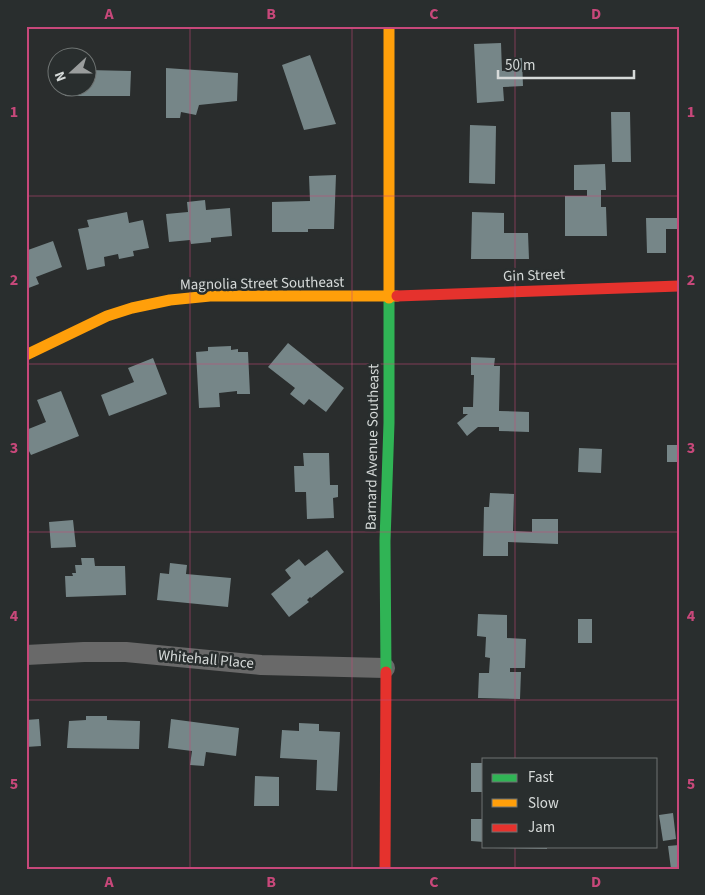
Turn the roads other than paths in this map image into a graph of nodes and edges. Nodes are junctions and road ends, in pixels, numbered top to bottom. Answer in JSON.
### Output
{"nodes":[{"id":1,"x":388,"y":26,"type":"edge"},
{"id":2,"x":679,"y":286,"type":"edge"},
{"id":3,"x":389,"y":296,"type":"junction"},
{"id":4,"x":26,"y":355,"type":"edge"},
{"id":5,"x":26,"y":655,"type":"edge"},
{"id":6,"x":386,"y":668,"type":"junction"},
{"id":7,"x":385,"y":869,"type":"edge"}],
"edges":[{"from":1,"to":3,"type":"street","name":"Barnard Avenue Southeast"},
{"from":2,"to":3,"type":"street","name":"Gin Street"},
{"from":3,"to":4,"type":"street","name":"Magnolia Street Southeast"},
{"from":3,"to":6,"type":"street","name":"Barnard Avenue Southeast"},
{"from":5,"to":6,"type":"street","name":"Whitehall Place"},
{"from":6,"to":7,"type":"street","name":"Barnard Avenue Southeast"}]}
